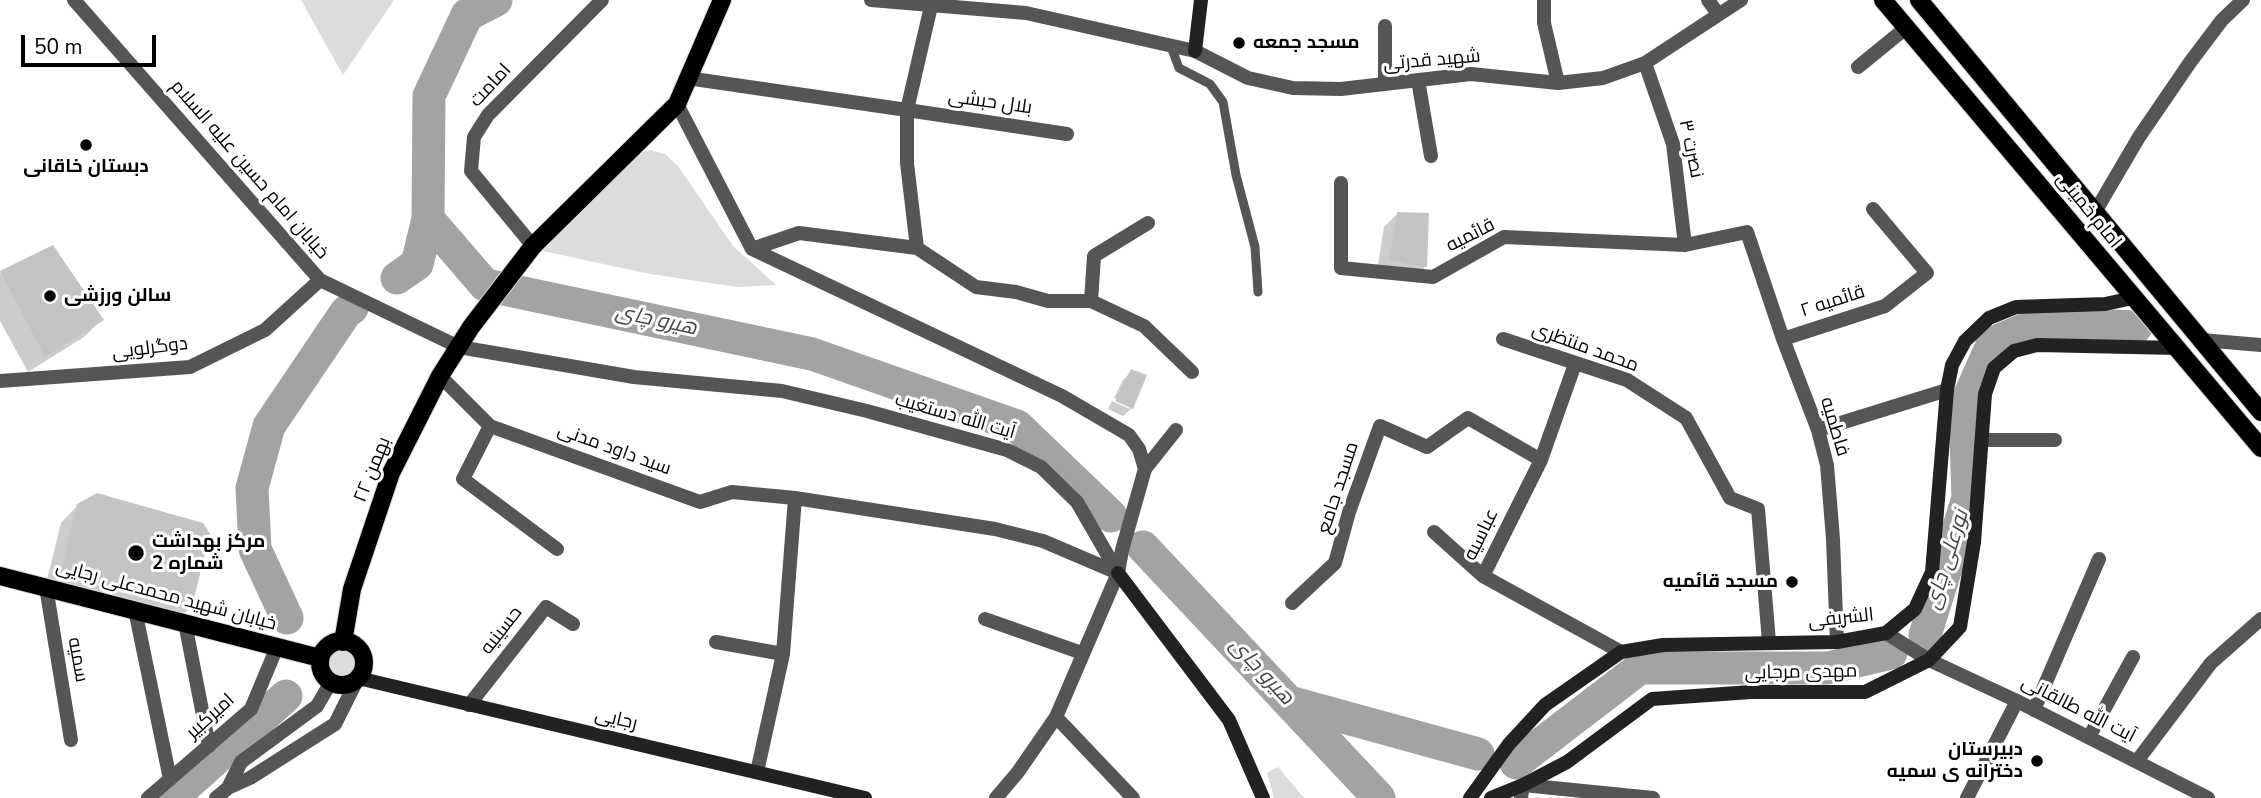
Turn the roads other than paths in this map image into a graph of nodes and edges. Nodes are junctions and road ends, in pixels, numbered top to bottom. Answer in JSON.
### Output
{"nodes":[{"id":1,"x":74,"y":0,"type":"edge"},
{"id":2,"x":602,"y":0,"type":"edge"},
{"id":3,"x":722,"y":0,"type":"edge"},
{"id":4,"x":871,"y":0,"type":"edge"},
{"id":5,"x":1202,"y":0,"type":"edge"},
{"id":6,"x":1545,"y":0,"type":"edge"},
{"id":7,"x":1708,"y":0,"type":"edge"},
{"id":8,"x":1741,"y":0,"type":"edge"},
{"id":9,"x":1883,"y":0,"type":"edge"},
{"id":10,"x":1919,"y":0,"type":"edge"},
{"id":11,"x":2243,"y":0,"type":"edge"},
{"id":12,"x":930,"y":6,"type":"junction"},
{"id":13,"x":1718,"y":13,"type":"junction"},
{"id":14,"x":1385,"y":26,"type":"dead end"},
{"id":15,"x":1907,"y":27,"type":"junction"},
{"id":16,"x":1170,"y":44,"type":"junction"},
{"id":17,"x":1195,"y":51,"type":"junction"},
{"id":18,"x":1645,"y":63,"type":"junction"},
{"id":19,"x":1858,"y":67,"type":"dead end"},
{"id":20,"x":687,"y":78,"type":"junction"},
{"id":21,"x":1418,"y":80,"type":"junction"},
{"id":22,"x":1558,"y":83,"type":"junction"},
{"id":23,"x":1385,"y":84,"type":"junction"},
{"id":24,"x":677,"y":104,"type":"junction"},
{"id":25,"x":907,"y":110,"type":"junction"},
{"id":26,"x":1067,"y":134,"type":"dead end"},
{"id":27,"x":1431,"y":156,"type":"dead end"},
{"id":28,"x":1341,"y":183,"type":"dead end"},
{"id":29,"x":1873,"y":209,"type":"dead end"},
{"id":30,"x":2095,"y":212,"type":"junction"},
{"id":31,"x":1148,"y":223,"type":"dead end"},
{"id":32,"x":1747,"y":232,"type":"joint"},
{"id":33,"x":1685,"y":245,"type":"junction"},
{"id":34,"x":533,"y":246,"type":"junction"},
{"id":35,"x":917,"y":248,"type":"junction"},
{"id":36,"x":752,"y":249,"type":"junction"},
{"id":37,"x":320,"y":280,"type":"junction"},
{"id":38,"x":1258,"y":292,"type":"dead end"},
{"id":39,"x":2133,"y":298,"type":"junction"},
{"id":40,"x":1091,"y":301,"type":"junction"},
{"id":41,"x":1503,"y":339,"type":"dead end"},
{"id":42,"x":1783,"y":339,"type":"junction"},
{"id":43,"x":2202,"y":340,"type":"junction"},
{"id":44,"x":2261,"y":345,"type":"edge"},
{"id":45,"x":459,"y":347,"type":"junction"},
{"id":46,"x":2178,"y":348,"type":"junction"},
{"id":47,"x":1575,"y":364,"type":"junction"},
{"id":48,"x":1192,"y":372,"type":"dead end"},
{"id":49,"x":440,"y":376,"type":"junction"},
{"id":50,"x":0,"y":382,"type":"edge"},
{"id":51,"x":1947,"y":390,"type":"junction"},
{"id":52,"x":2258,"y":404,"type":"edge"},
{"id":53,"x":490,"y":426,"type":"junction"},
{"id":54,"x":1176,"y":430,"type":"dead end"},
{"id":55,"x":1818,"y":430,"type":"junction"},
{"id":56,"x":1982,"y":440,"type":"junction"},
{"id":57,"x":2055,"y":440,"type":"dead end"},
{"id":58,"x":2261,"y":448,"type":"edge"},
{"id":59,"x":1541,"y":460,"type":"junction"},
{"id":60,"x":1145,"y":469,"type":"junction"},
{"id":61,"x":795,"y":498,"type":"junction"},
{"id":62,"x":1434,"y":532,"type":"dead end"},
{"id":63,"x":556,"y":549,"type":"dead end"},
{"id":64,"x":2099,"y":559,"type":"dead end"},
{"id":65,"x":1118,"y":573,"type":"junction"},
{"id":66,"x":0,"y":576,"type":"edge"},
{"id":67,"x":1483,"y":576,"type":"junction"},
{"id":68,"x":46,"y":587,"type":"junction"},
{"id":69,"x":1292,"y":603,"type":"dead end"},
{"id":70,"x":135,"y":610,"type":"junction"},
{"id":71,"x":985,"y":619,"type":"dead end"},
{"id":72,"x":2261,"y":619,"type":"edge"},
{"id":73,"x":186,"y":623,"type":"junction"},
{"id":74,"x":573,"y":624,"type":"dead end"},
{"id":75,"x":1886,"y":633,"type":"junction"},
{"id":76,"x":342,"y":642,"type":"junction"},
{"id":77,"x":716,"y":642,"type":"dead end"},
{"id":78,"x":1769,"y":642,"type":"junction"},
{"id":79,"x":1837,"y":642,"type":"junction"},
{"id":80,"x":277,"y":647,"type":"junction"},
{"id":81,"x":1621,"y":652,"type":"junction"},
{"id":82,"x":1082,"y":653,"type":"junction"},
{"id":83,"x":783,"y":654,"type":"junction"},
{"id":84,"x":2133,"y":657,"type":"dead end"},
{"id":85,"x":320,"y":658,"type":"junction"},
{"id":86,"x":1929,"y":660,"type":"junction"},
{"id":87,"x":358,"y":678,"type":"junction"},
{"id":88,"x":331,"y":682,"type":"junction"},
{"id":89,"x":2017,"y":701,"type":"junction"},
{"id":90,"x":469,"y":705,"type":"junction"},
{"id":91,"x":2034,"y":710,"type":"junction"},
{"id":92,"x":1056,"y":716,"type":"junction"},
{"id":93,"x":2089,"y":737,"type":"junction"},
{"id":94,"x":71,"y":740,"type":"dead end"},
{"id":95,"x":209,"y":746,"type":"junction"},
{"id":96,"x":2137,"y":761,"type":"junction"},
{"id":97,"x":757,"y":772,"type":"junction"},
{"id":98,"x":170,"y":779,"type":"junction"},
{"id":99,"x":228,"y":788,"type":"junction"},
{"id":100,"x":1522,"y":792,"type":"edge"},
{"id":101,"x":1619,"y":796,"type":"edge"},
{"id":102,"x":148,"y":798,"type":"edge"},
{"id":103,"x":216,"y":798,"type":"edge"},
{"id":104,"x":865,"y":798,"type":"edge"},
{"id":105,"x":996,"y":798,"type":"edge"},
{"id":106,"x":1133,"y":798,"type":"edge"},
{"id":107,"x":1263,"y":798,"type":"edge"},
{"id":108,"x":1470,"y":798,"type":"edge"},
{"id":109,"x":1491,"y":798,"type":"edge"},
{"id":110,"x":1653,"y":798,"type":"edge"},
{"id":111,"x":1967,"y":798,"type":"edge"},
{"id":112,"x":2208,"y":798,"type":"edge"}],
"edges":[{"from":1,"to":37,"type":"street","name":"خیابان امام حسین علیه السلام"},
{"from":2,"to":34,"type":"street","name":"امامت"},
{"from":3,"to":20,"type":"main road"},
{"from":4,"to":12,"type":"street","name":"شهید قدرتی"},
{"from":5,"to":17,"type":"main road"},
{"from":6,"to":22,"type":"street"},
{"from":7,"to":13,"type":"street"},
{"from":8,"to":13,"type":"street","name":"شهید قدرتی"},
{"from":9,"to":15,"type":"main road","name":"امام خمینی"},
{"from":10,"to":30,"type":"main road","name":"امام خمینی"},
{"from":11,"to":30,"type":"street"},
{"from":12,"to":16,"type":"street","name":"شهید قدرتی"},
{"from":12,"to":25,"type":"street"},
{"from":13,"to":18,"type":"street","name":"شهید قدرتی"},
{"from":14,"to":23,"type":"street"},
{"from":15,"to":19,"type":"street"},
{"from":15,"to":39,"type":"main road","name":"امام خمینی"},
{"from":16,"to":17,"type":"street","name":"شهید قدرتی"},
{"from":16,"to":38,"type":"lane"},
{"from":17,"to":23,"type":"street","name":"شهید قدرتی"},
{"from":18,"to":22,"type":"street","name":"شهید قدرتی"},
{"from":18,"to":33,"type":"street","name":"نصرت ۳"},
{"from":20,"to":24,"type":"main road"},
{"from":20,"to":25,"type":"street","name":"بلال حبشی"},
{"from":21,"to":22,"type":"street","name":"شهید قدرتی"},
{"from":21,"to":23,"type":"street","name":"شهید قدرتی"},
{"from":21,"to":27,"type":"street"},
{"from":24,"to":34,"type":"main road"},
{"from":24,"to":36,"type":"street"},
{"from":25,"to":26,"type":"street","name":"بلال حبشی"},
{"from":25,"to":35,"type":"street"},
{"from":28,"to":33,"type":"street","name":"قائمیه"},
{"from":29,"to":42,"type":"street","name":"قائمیه ۲"},
{"from":30,"to":43,"type":"main road","name":"امام خمینی"},
{"from":31,"to":40,"type":"street"},
{"from":32,"to":33,"type":"street","name":"قائمیه"},
{"from":32,"to":42,"type":"street","name":"فاطمیه"},
{"from":34,"to":45,"type":"main road","name":"۲۲ بهمن"},
{"from":35,"to":36,"type":"street"},
{"from":35,"to":40,"type":"street"},
{"from":36,"to":60,"type":"street"},
{"from":37,"to":45,"type":"street","name":"خیابان امام حسین علیه السلام"},
{"from":37,"to":50,"type":"street","name":"دوگرلویی"},
{"from":39,"to":46,"type":"main road","name":"امام خمینی"},
{"from":39,"to":51,"type":"main road","name":"الشریفی"},
{"from":40,"to":48,"type":"street"},
{"from":41,"to":47,"type":"street","name":"محمد منتظری"},
{"from":42,"to":55,"type":"street","name":"فاطمیه"},
{"from":43,"to":44,"type":"street"},
{"from":43,"to":52,"type":"main road","name":"امام خمینی"},
{"from":45,"to":49,"type":"main road","name":"۲۲ بهمن"},
{"from":45,"to":65,"type":"street","name":"آیت الله دستغیب"},
{"from":46,"to":56,"type":"main road","name":"مهدی مرجایی"},
{"from":46,"to":58,"type":"main road","name":"امام خمینی"},
{"from":47,"to":59,"type":"street","name":"عباسیه"},
{"from":47,"to":78,"type":"street","name":"محمد منتظری"},
{"from":49,"to":53,"type":"street","name":"سید داود مدنی"},
{"from":49,"to":76,"type":"main road","name":"۲۲ بهمن"},
{"from":51,"to":55,"type":"street"},
{"from":51,"to":75,"type":"main road","name":"الشریفی"},
{"from":53,"to":61,"type":"street","name":"سید داود مدنی"},
{"from":53,"to":63,"type":"street"},
{"from":54,"to":60,"type":"street"},
{"from":55,"to":79,"type":"street","name":"فاطمیه"},
{"from":56,"to":57,"type":"street"},
{"from":56,"to":86,"type":"main road","name":"مهدی مرجایی"},
{"from":59,"to":67,"type":"street","name":"عباسیه"},
{"from":59,"to":69,"type":"street","name":"مسجد جامع"},
{"from":60,"to":65,"type":"street"},
{"from":61,"to":65,"type":"street","name":"سید داود مدنی"},
{"from":61,"to":83,"type":"street"},
{"from":62,"to":67,"type":"street"},
{"from":64,"to":91,"type":"street"},
{"from":65,"to":82,"type":"street"},
{"from":65,"to":107,"type":"main road","name":"آیت الله دستغیب"},
{"from":66,"to":68,"type":"main road","name":"خیابان شهید محمدعلی رجایی"},
{"from":67,"to":81,"type":"street","name":"عباسیه"},
{"from":68,"to":70,"type":"main road","name":"خیابان شهید محمدعلی رجایی"},
{"from":68,"to":94,"type":"street","name":"سمیه"},
{"from":70,"to":73,"type":"main road","name":"خیابان شهید محمدعلی رجایی"},
{"from":70,"to":98,"type":"street"},
{"from":71,"to":82,"type":"street"},
{"from":72,"to":96,"type":"street"},
{"from":73,"to":80,"type":"main road","name":"خیابان شهید محمدعلی رجایی"},
{"from":73,"to":95,"type":"street"},
{"from":74,"to":90,"type":"street","name":"حسینیه"},
{"from":75,"to":79,"type":"main road","name":"الشریفی"},
{"from":75,"to":86,"type":"street","name":"آیت الله طالقانی"},
{"from":76,"to":85,"type":"main road"},
{"from":76,"to":87,"type":"main road"},
{"from":77,"to":83,"type":"street"},
{"from":78,"to":79,"type":"main road","name":"الشریفی"},
{"from":78,"to":81,"type":"main road","name":"الشریفی"},
{"from":80,"to":85,"type":"main road","name":"خیابان شهید محمدعلی رجایی"},
{"from":80,"to":95,"type":"street","name":"امیرکبیر"},
{"from":81,"to":108,"type":"main road","name":"الشریفی"},
{"from":82,"to":92,"type":"street"},
{"from":83,"to":97,"type":"street"},
{"from":84,"to":93,"type":"street"},
{"from":85,"to":88,"type":"main road"},
{"from":86,"to":89,"type":"street","name":"آیت الله طالقانی"},
{"from":86,"to":100,"type":"main road","name":"مهدی مرجایی"},
{"from":87,"to":88,"type":"main road"},
{"from":87,"to":90,"type":"main road","name":"رجایی"},
{"from":87,"to":99,"type":"street"},
{"from":88,"to":99,"type":"street"},
{"from":89,"to":91,"type":"street","name":"آیت الله طالقانی"},
{"from":89,"to":111,"type":"street"},
{"from":90,"to":97,"type":"main road","name":"رجایی"},
{"from":91,"to":93,"type":"street","name":"آیت الله طالقانی"},
{"from":92,"to":105,"type":"street"},
{"from":92,"to":106,"type":"street"},
{"from":93,"to":96,"type":"street","name":"آیت الله طالقانی"},
{"from":95,"to":98,"type":"street","name":"امیرکبیر"},
{"from":96,"to":112,"type":"street","name":"آیت الله طالقانی"},
{"from":97,"to":104,"type":"main road","name":"رجایی"},
{"from":98,"to":102,"type":"street","name":"امیرکبیر"},
{"from":99,"to":103,"type":"street"},
{"from":100,"to":101,"type":"street"},
{"from":100,"to":109,"type":"main road","name":"مهدی مرجایی"},
{"from":101,"to":110,"type":"street"}]}
